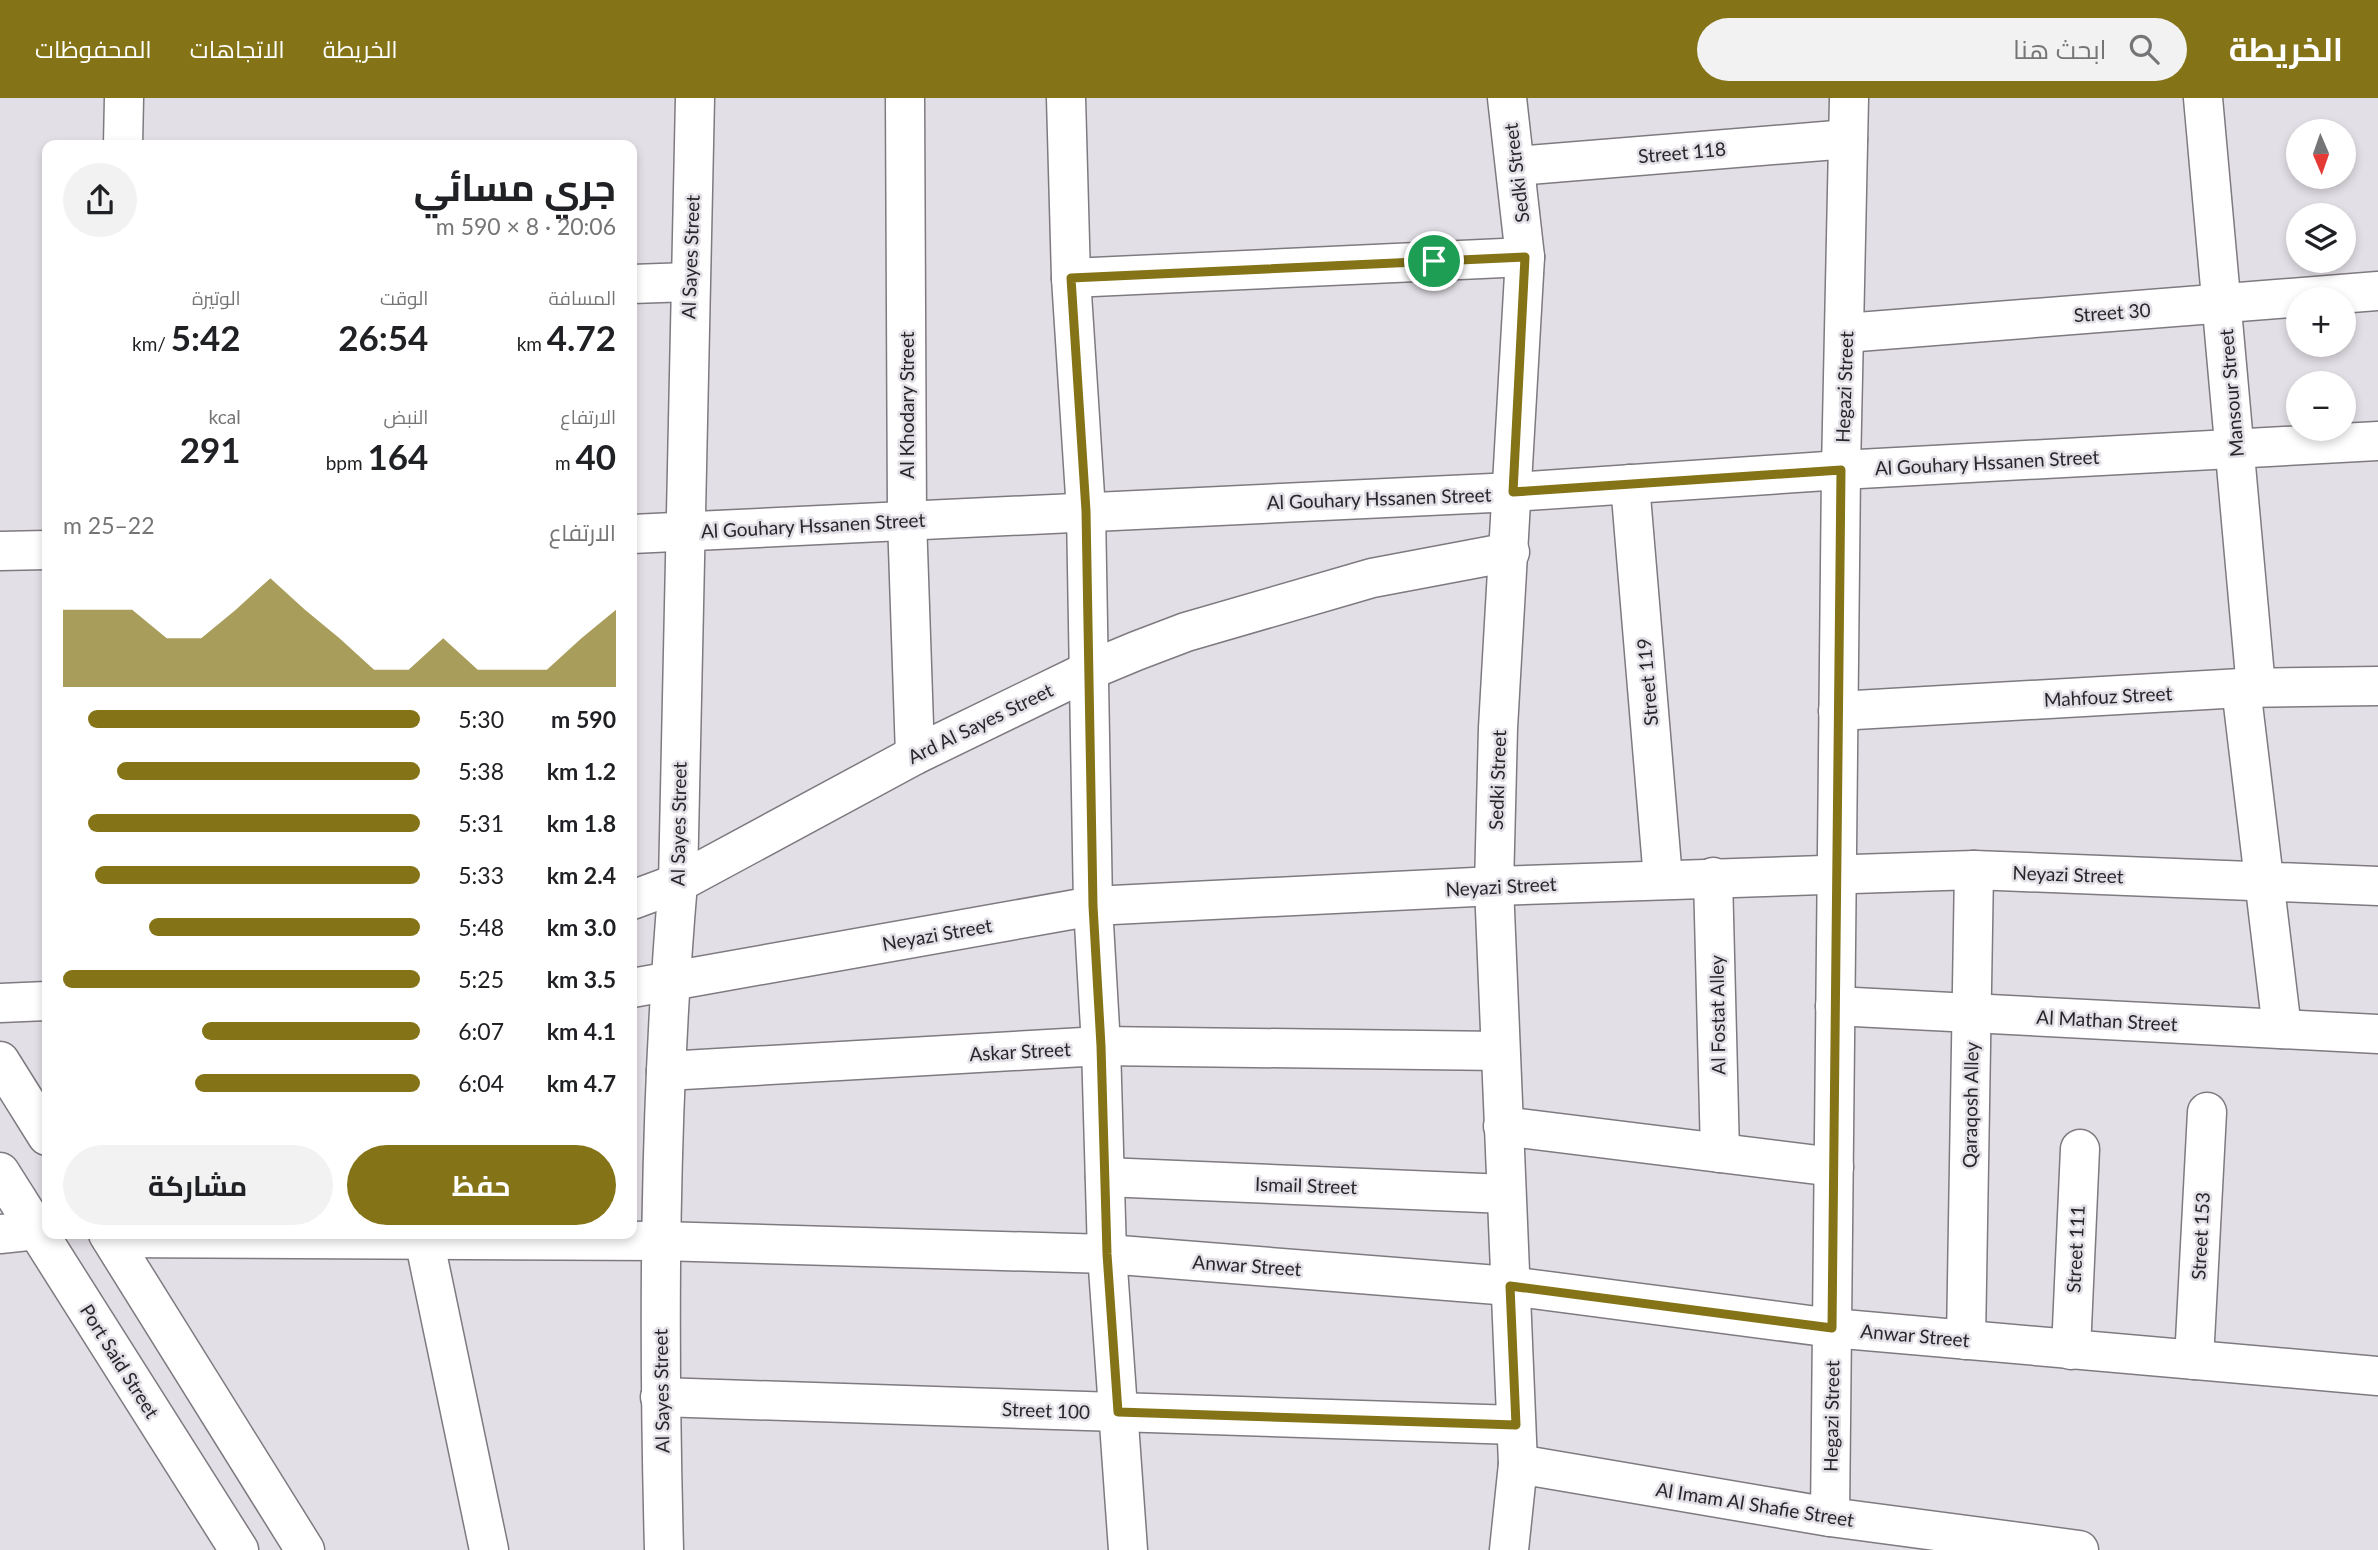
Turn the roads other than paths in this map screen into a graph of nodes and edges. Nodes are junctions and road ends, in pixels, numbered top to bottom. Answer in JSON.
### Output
{"nodes":[{"id":1,"x":124,"y":98,"type":"edge"},
{"id":2,"x":695,"y":98,"type":"edge"},
{"id":3,"x":905,"y":98,"type":"edge"},
{"id":4,"x":1066,"y":98,"type":"edge"},
{"id":5,"x":1507,"y":98,"type":"edge"},
{"id":6,"x":1849,"y":98,"type":"edge"},
{"id":7,"x":2203,"y":98,"type":"edge"},
{"id":8,"x":1848,"y":139,"type":"junction"},
{"id":9,"x":123,"y":140,"type":"edge"},
{"id":10,"x":1516,"y":166,"type":"junction"},
{"id":11,"x":1525,"y":257,"type":"junction"},
{"id":12,"x":1071,"y":278,"type":"junction"},
{"id":13,"x":690,"y":282,"type":"junction"},
{"id":14,"x":637,"y":284,"type":"edge"},
{"id":15,"x":2378,"y":291,"type":"edge"},
{"id":16,"x":2223,"y":303,"type":"junction"},
{"id":17,"x":1846,"y":333,"type":"junction"},
{"id":18,"x":2378,"y":441,"type":"edge"},
{"id":19,"x":2235,"y":448,"type":"junction"},
{"id":20,"x":1841,"y":470,"type":"junction"},
{"id":21,"x":1630,"y":484,"type":"junction"},
{"id":22,"x":1513,"y":492,"type":"junction"},
{"id":23,"x":1086,"y":511,"type":"junction"},
{"id":24,"x":907,"y":519,"type":"junction"},
{"id":25,"x":684,"y":533,"type":"junction"},
{"id":26,"x":637,"y":534,"type":"edge"},
{"id":27,"x":42,"y":550,"type":"edge"},
{"id":28,"x":0,"y":551,"type":"edge"},
{"id":29,"x":1510,"y":552,"type":"junction"},
{"id":30,"x":1088,"y":671,"type":"junction"},
{"id":31,"x":2378,"y":686,"type":"edge"},
{"id":32,"x":2249,"y":688,"type":"junction"},
{"id":33,"x":1839,"y":711,"type":"junction"},
{"id":34,"x":915,"y":755,"type":"junction"},
{"id":35,"x":1974,"y":870,"type":"junction"},
{"id":36,"x":1836,"y":872,"type":"junction"},
{"id":37,"x":1713,"y":877,"type":"junction"},
{"id":38,"x":1663,"y":879,"type":"junction"},
{"id":39,"x":2264,"y":882,"type":"junction"},
{"id":40,"x":678,"y":883,"type":"junction"},
{"id":41,"x":1494,"y":886,"type":"junction"},
{"id":42,"x":2378,"y":886,"type":"edge"},
{"id":43,"x":637,"y":898,"type":"edge"},
{"id":44,"x":1093,"y":906,"type":"junction"},
{"id":45,"x":670,"y":981,"type":"junction"},
{"id":46,"x":637,"y":987,"type":"edge"},
{"id":47,"x":42,"y":1001,"type":"edge"},
{"id":48,"x":0,"y":1003,"type":"edge"},
{"id":49,"x":1836,"y":1006,"type":"junction"},
{"id":50,"x":1971,"y":1013,"type":"junction"},
{"id":51,"x":2281,"y":1029,"type":"junction"},
{"id":52,"x":2378,"y":1034,"type":"edge"},
{"id":53,"x":1101,"y":1046,"type":"junction"},
{"id":54,"x":1500,"y":1051,"type":"junction"},
{"id":55,"x":0,"y":1060,"type":"edge"},
{"id":56,"x":666,"y":1072,"type":"junction"},
{"id":57,"x":36,"y":1098,"type":"edge"},
{"id":58,"x":2207,"y":1112,"type":"dead end"},
{"id":59,"x":42,"y":1119,"type":"edge"},
{"id":60,"x":1503,"y":1126,"type":"junction"},
{"id":61,"x":2080,"y":1149,"type":"dead end"},
{"id":62,"x":1720,"y":1153,"type":"junction"},
{"id":63,"x":1833,"y":1167,"type":"junction"},
{"id":64,"x":0,"y":1172,"type":"edge"},
{"id":65,"x":1105,"y":1177,"type":"junction"},
{"id":66,"x":1506,"y":1194,"type":"junction"},
{"id":67,"x":18,"y":1232,"type":"edge"},
{"id":68,"x":111,"y":1239,"type":"edge"},
{"id":69,"x":424,"y":1239,"type":"edge"},
{"id":70,"x":542,"y":1239,"type":"edge"},
{"id":71,"x":660,"y":1241,"type":"junction"},
{"id":72,"x":1107,"y":1254,"type":"junction"},
{"id":73,"x":1510,"y":1286,"type":"junction"},
{"id":74,"x":1832,"y":1328,"type":"junction"},
{"id":75,"x":1966,"y":1340,"type":"junction"},
{"id":76,"x":2071,"y":1350,"type":"junction"},
{"id":77,"x":2194,"y":1360,"type":"junction"},
{"id":78,"x":2378,"y":1376,"type":"edge"},
{"id":79,"x":660,"y":1397,"type":"junction"},
{"id":80,"x":1118,"y":1412,"type":"junction"},
{"id":81,"x":1516,"y":1425,"type":"junction"},
{"id":82,"x":1518,"y":1464,"type":"junction"},
{"id":83,"x":1830,"y":1517,"type":"junction"},
{"id":84,"x":239,"y":1550,"type":"edge"},
{"id":85,"x":304,"y":1550,"type":"edge"},
{"id":86,"x":489,"y":1550,"type":"edge"},
{"id":87,"x":664,"y":1550,"type":"edge"},
{"id":88,"x":1128,"y":1550,"type":"edge"},
{"id":89,"x":1509,"y":1550,"type":"edge"},
{"id":90,"x":2078,"y":1550,"type":"edge"}],
"edges":[{"from":1,"to":9,"type":"street"},
{"from":2,"to":13,"type":"street","name":"Al Sayes Street"},
{"from":3,"to":24,"type":"street","name":"Al Khodary Street"},
{"from":4,"to":12,"type":"street"},
{"from":5,"to":10,"type":"street","name":"Sedki Street"},
{"from":6,"to":8,"type":"street","name":"Hegazi Street"},
{"from":7,"to":16,"type":"street","name":"Mansour Street"},
{"from":8,"to":10,"type":"street","name":"Street 118"},
{"from":8,"to":17,"type":"street","name":"Hegazi Street"},
{"from":10,"to":11,"type":"street","name":"Sedki Street"},
{"from":11,"to":12,"type":"street"},
{"from":11,"to":22,"type":"street","name":"Sedki Street"},
{"from":12,"to":23,"type":"street"},
{"from":13,"to":14,"type":"street"},
{"from":13,"to":25,"type":"street","name":"Al Sayes Street"},
{"from":15,"to":16,"type":"street","name":"Street 30"},
{"from":16,"to":17,"type":"street","name":"Street 30"},
{"from":16,"to":19,"type":"street","name":"Mansour Street"},
{"from":17,"to":20,"type":"street","name":"Hegazi Street"},
{"from":18,"to":19,"type":"street","name":"Al Gouhary Hssanen Street"},
{"from":19,"to":20,"type":"street","name":"Al Gouhary Hssanen Street"},
{"from":19,"to":32,"type":"street","name":"Mansour Street"},
{"from":20,"to":21,"type":"street","name":"Al Gouhary Hssanen Street"},
{"from":20,"to":33,"type":"street","name":"Hegazi Street"},
{"from":21,"to":22,"type":"street","name":"Al Gouhary Hssanen Street"},
{"from":21,"to":38,"type":"street","name":"Street 119"},
{"from":22,"to":23,"type":"street","name":"Al Gouhary Hssanen Street"},
{"from":22,"to":29,"type":"street","name":"Sedki Street"},
{"from":23,"to":24,"type":"street","name":"Al Gouhary Hssanen Street"},
{"from":23,"to":30,"type":"street"},
{"from":24,"to":25,"type":"street","name":"Al Gouhary Hssanen Street"},
{"from":24,"to":34,"type":"street","name":"Al Khodary Street"},
{"from":25,"to":26,"type":"street","name":"Al Gouhary Hssanen Street"},
{"from":25,"to":40,"type":"street","name":"Al Sayes Street"},
{"from":27,"to":28,"type":"street"},
{"from":29,"to":30,"type":"street","name":"Ard Al Sayes Street"},
{"from":29,"to":41,"type":"street","name":"Sedki Street"},
{"from":30,"to":34,"type":"street","name":"Ard Al Sayes Street"},
{"from":30,"to":44,"type":"street"},
{"from":31,"to":32,"type":"street","name":"Mahfouz Street"},
{"from":32,"to":33,"type":"street","name":"Mahfouz Street"},
{"from":32,"to":39,"type":"street","name":"Mansour Street"},
{"from":33,"to":36,"type":"street","name":"Hegazi Street"},
{"from":34,"to":40,"type":"street","name":"Ard Al Sayes Street"},
{"from":35,"to":36,"type":"street","name":"Neyazi Street"},
{"from":35,"to":39,"type":"street","name":"Neyazi Street"},
{"from":35,"to":50,"type":"street","name":"Qaraqosh Alley"},
{"from":36,"to":37,"type":"street","name":"Neyazi Street"},
{"from":36,"to":49,"type":"street","name":"Hegazi Street"},
{"from":37,"to":38,"type":"street","name":"Neyazi Street"},
{"from":37,"to":62,"type":"street","name":"Al Fostat Alley"},
{"from":38,"to":41,"type":"street","name":"Neyazi Street"},
{"from":39,"to":42,"type":"street","name":"Neyazi Street"},
{"from":39,"to":51,"type":"street","name":"Mansour Street"},
{"from":40,"to":43,"type":"street","name":"Ard Al Sayes Street"},
{"from":40,"to":45,"type":"street","name":"Al Sayes Street"},
{"from":41,"to":44,"type":"street","name":"Neyazi Street"},
{"from":41,"to":54,"type":"street","name":"Sedki Street"},
{"from":44,"to":45,"type":"street","name":"Neyazi Street"},
{"from":44,"to":53,"type":"street"},
{"from":45,"to":46,"type":"street","name":"Neyazi Street"},
{"from":45,"to":56,"type":"street","name":"Al Sayes Street"},
{"from":47,"to":48,"type":"street"},
{"from":49,"to":50,"type":"street","name":"Al Mathan Street"},
{"from":49,"to":63,"type":"street","name":"Hegazi Street"},
{"from":50,"to":51,"type":"street","name":"Al Mathan Street"},
{"from":50,"to":75,"type":"street","name":"Qaraqosh Alley"},
{"from":51,"to":52,"type":"street","name":"Al Mathan Street"},
{"from":53,"to":54,"type":"street","name":"Askar Street"},
{"from":53,"to":56,"type":"street","name":"Askar Street"},
{"from":53,"to":65,"type":"street"},
{"from":54,"to":60,"type":"street","name":"Sedki Street"},
{"from":55,"to":57,"type":"street"},
{"from":56,"to":71,"type":"street","name":"Al Sayes Street"},
{"from":57,"to":59,"type":"street"},
{"from":58,"to":77,"type":"street","name":"Street 153"},
{"from":60,"to":62,"type":"street"},
{"from":60,"to":66,"type":"street","name":"Sedki Street"},
{"from":61,"to":76,"type":"street","name":"Street 111"},
{"from":62,"to":63,"type":"street"},
{"from":63,"to":74,"type":"street","name":"Hegazi Street"},
{"from":64,"to":67,"type":"street","name":"Port Said Street"},
{"from":65,"to":66,"type":"street","name":"Ismail Street"},
{"from":65,"to":72,"type":"street"},
{"from":66,"to":73,"type":"street","name":"Sedki Street"},
{"from":67,"to":84,"type":"street","name":"Port Said Street"},
{"from":68,"to":85,"type":"street"},
{"from":69,"to":86,"type":"street"},
{"from":70,"to":71,"type":"street","name":"Anwar Street"},
{"from":71,"to":72,"type":"street","name":"Anwar Street"},
{"from":71,"to":79,"type":"street","name":"Al Sayes Street"},
{"from":72,"to":73,"type":"street","name":"Anwar Street"},
{"from":72,"to":80,"type":"street"},
{"from":73,"to":74,"type":"street","name":"Anwar Street"},
{"from":73,"to":81,"type":"street","name":"Sedki Street"},
{"from":74,"to":75,"type":"street","name":"Anwar Street"},
{"from":74,"to":83,"type":"street","name":"Hegazi Street"},
{"from":75,"to":76,"type":"street","name":"Anwar Street"},
{"from":76,"to":77,"type":"street","name":"Anwar Street"},
{"from":77,"to":78,"type":"street","name":"Anwar Street"},
{"from":79,"to":80,"type":"street","name":"Street 100"},
{"from":79,"to":87,"type":"street","name":"Al Sayes Street"},
{"from":80,"to":81,"type":"street","name":"Street 100"},
{"from":80,"to":88,"type":"street"},
{"from":81,"to":82,"type":"street","name":"Sedki Street"},
{"from":82,"to":83,"type":"street","name":"Al Imam Al Shafie Street"},
{"from":82,"to":89,"type":"street"},
{"from":83,"to":90,"type":"street","name":"Al Imam Al Shafie Street"}]}
